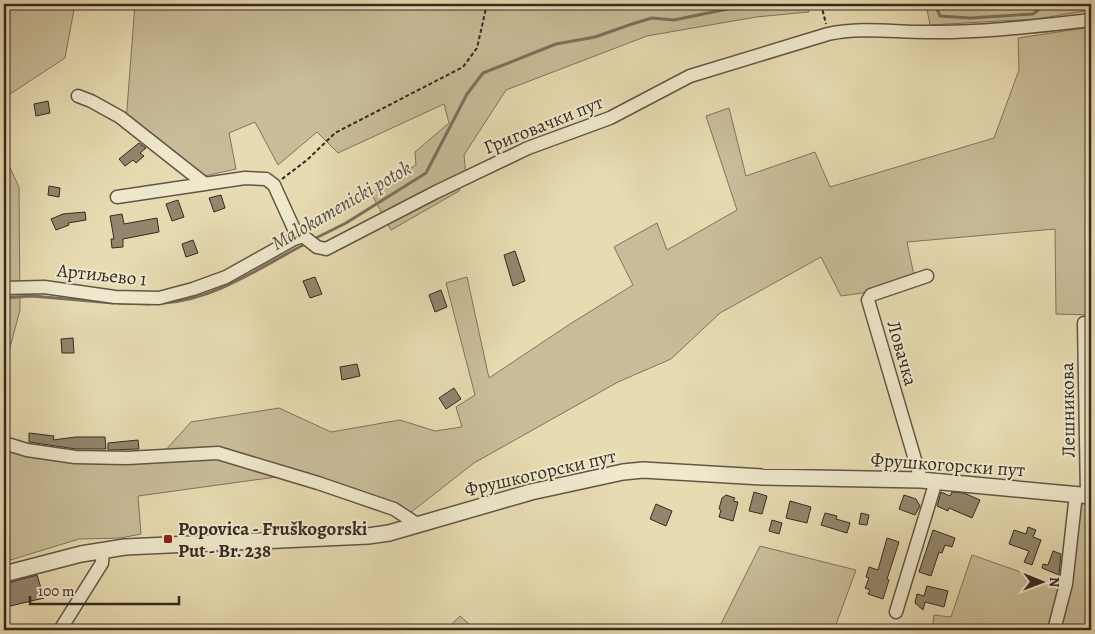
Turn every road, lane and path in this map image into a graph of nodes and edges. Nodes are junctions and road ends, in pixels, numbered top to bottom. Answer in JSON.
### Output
{"nodes":[{"id":1,"x":488,"y":4,"type":"edge"},
{"id":2,"x":821,"y":5,"type":"edge"},
{"id":3,"x":1091,"y":20,"type":"edge"},
{"id":4,"x":828,"y":34,"type":"junction"},
{"id":5,"x":78,"y":96,"type":"dead end"},
{"id":6,"x":205,"y":184,"type":"junction"},
{"id":7,"x":274,"y":185,"type":"junction"},
{"id":8,"x":117,"y":196,"type":"dead end"},
{"id":9,"x":303,"y":236,"type":"junction"},
{"id":10,"x":927,"y":276,"type":"dead end"},
{"id":11,"x":4,"y":288,"type":"edge"},
{"id":12,"x":1084,"y":323,"type":"dead end"},
{"id":13,"x":4,"y":442,"type":"edge"},
{"id":14,"x":928,"y":480,"type":"junction"},
{"id":15,"x":1085,"y":495,"type":"edge"},
{"id":16,"x":417,"y":524,"type":"junction"},
{"id":17,"x":103,"y":550,"type":"junction"},
{"id":18,"x":4,"y":574,"type":"edge"},
{"id":19,"x":896,"y":612,"type":"dead end"},
{"id":20,"x":60,"y":630,"type":"edge"},
{"id":21,"x":1054,"y":630,"type":"edge"}],
"edges":[{"from":1,"to":7,"type":"path"},
{"from":2,"to":4,"type":"path"},
{"from":3,"to":4,"type":"street","name":"Григовачки пут"},
{"from":4,"to":9,"type":"street","name":"Григовачки пут"},
{"from":5,"to":6,"type":"street"},
{"from":6,"to":7,"type":"street"},
{"from":6,"to":8,"type":"street"},
{"from":7,"to":9,"type":"street","name":"Григовачки пут"},
{"from":9,"to":11,"type":"street","name":"Артиљево 1"},
{"from":10,"to":14,"type":"street","name":"Ловачка"},
{"from":12,"to":15,"type":"street","name":"Лешникова"},
{"from":13,"to":16,"type":"street"},
{"from":14,"to":15,"type":"street","name":"Фрушкогорски пут"},
{"from":14,"to":16,"type":"street","name":"Фрушкогорски пут"},
{"from":14,"to":19,"type":"street"},
{"from":15,"to":21,"type":"street","name":"Лешникова"},
{"from":16,"to":17,"type":"street","name":"Фрушкогорски пут"},
{"from":17,"to":18,"type":"street","name":"Фрушкогорски пут"},
{"from":17,"to":20,"type":"street"}]}
